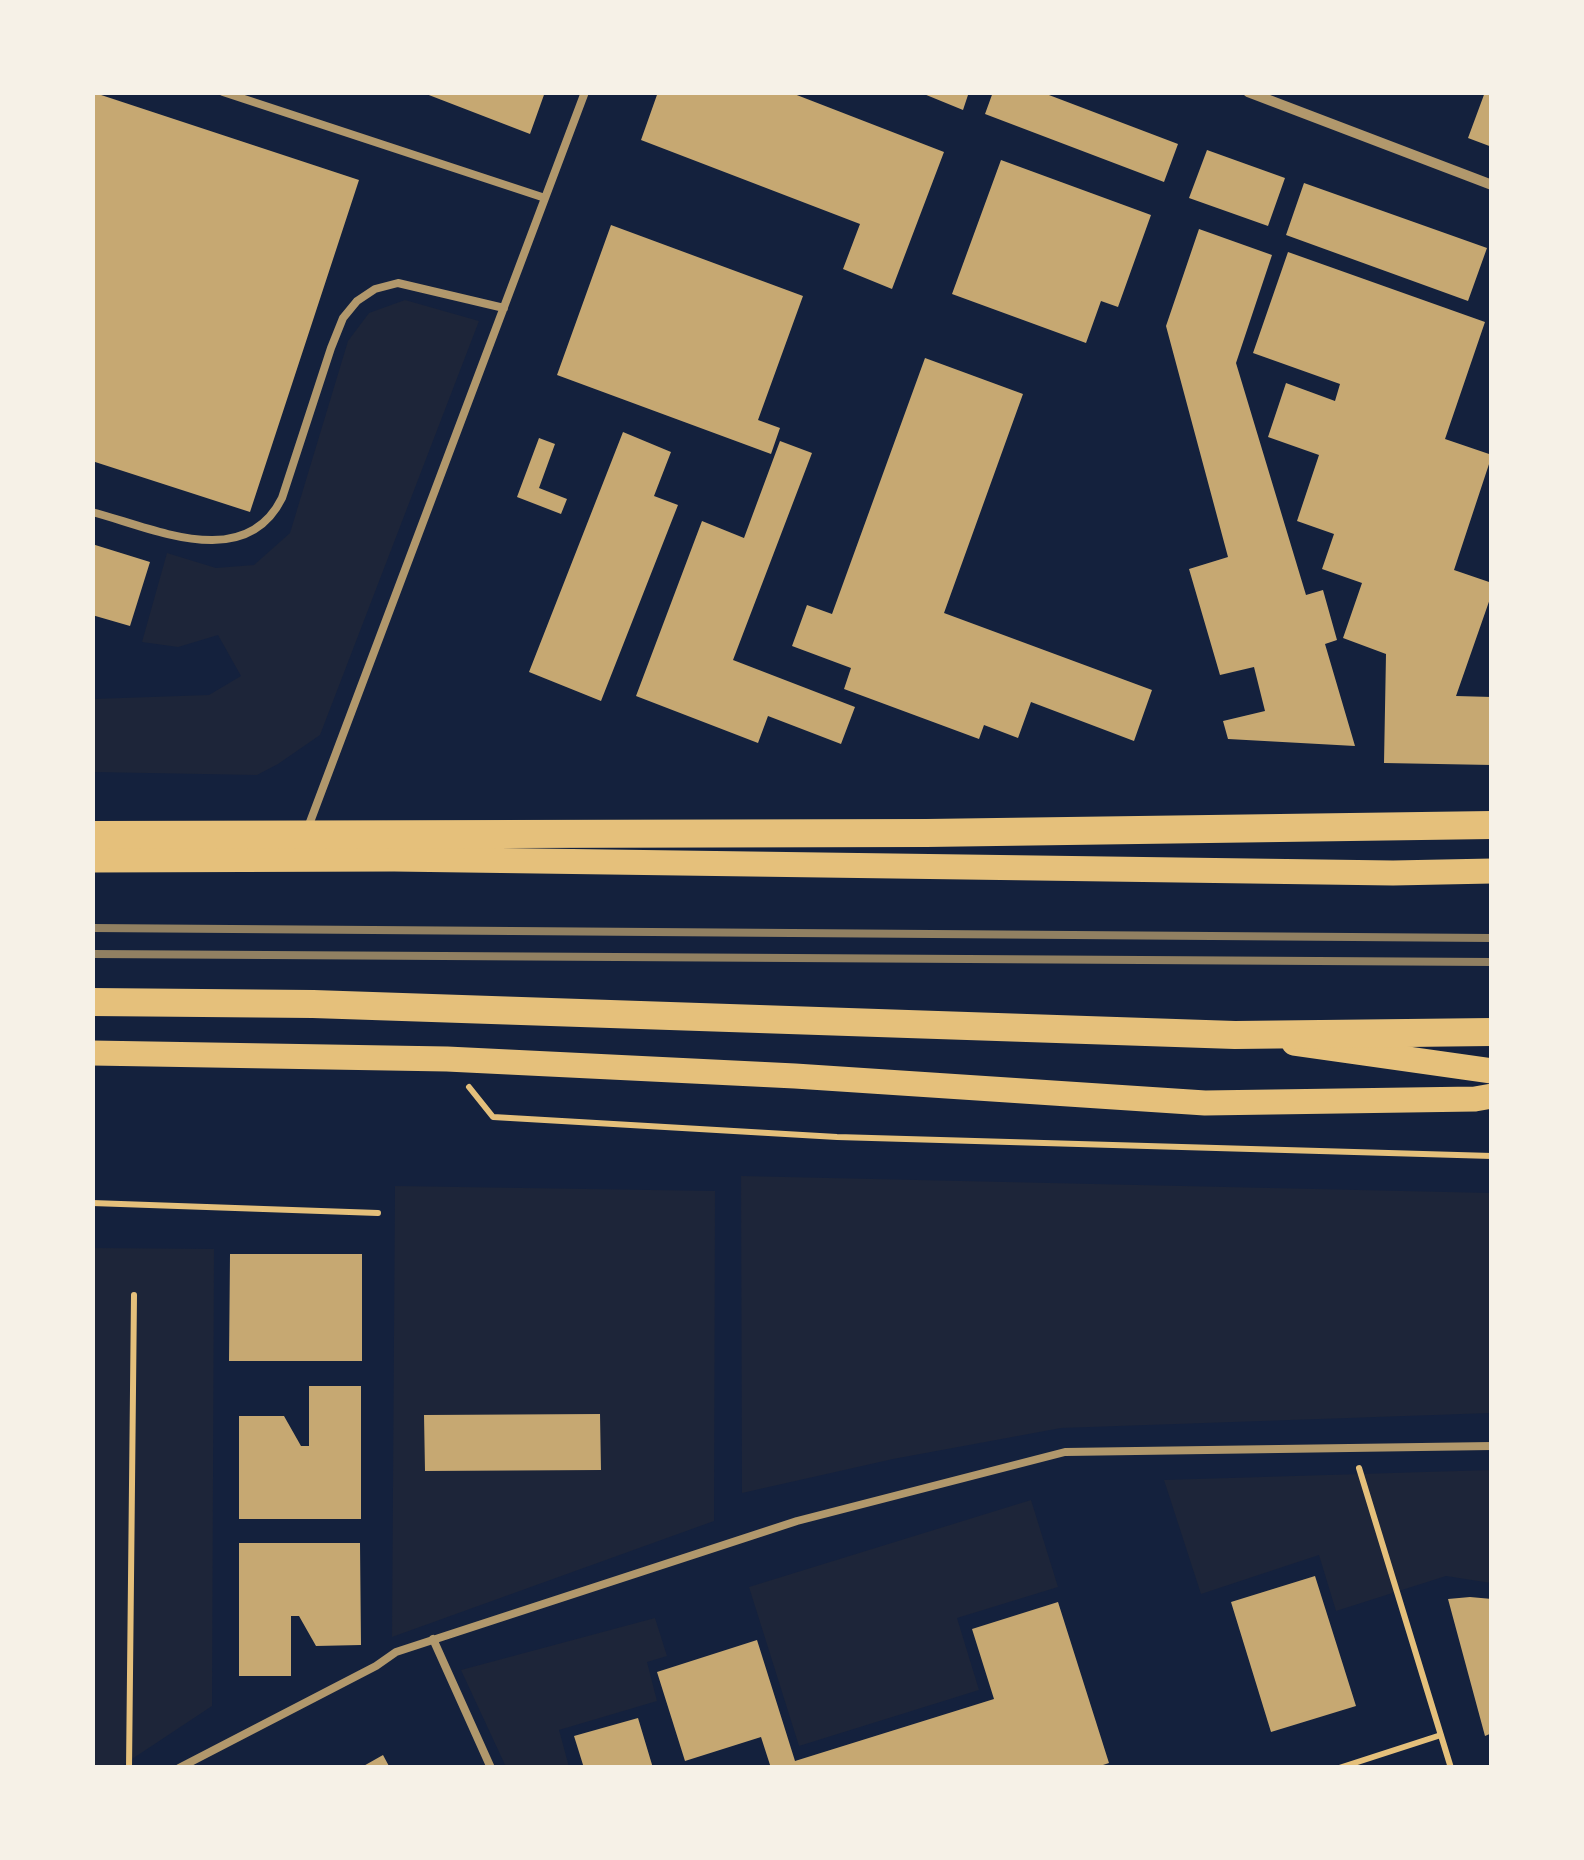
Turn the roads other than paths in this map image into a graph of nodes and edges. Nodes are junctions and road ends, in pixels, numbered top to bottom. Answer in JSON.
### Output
{"nodes":[{"id":1,"x":223,"y":92,"type":"edge"},
{"id":2,"x":585,"y":92,"type":"edge"},
{"id":3,"x":1248,"y":92,"type":"edge"},
{"id":4,"x":1492,"y":185,"type":"edge"},
{"id":5,"x":546,"y":198,"type":"junction"},
{"id":6,"x":504,"y":308,"type":"junction"},
{"id":7,"x":92,"y":512,"type":"edge"},
{"id":8,"x":1492,"y":825,"type":"edge"},
{"id":9,"x":92,"y":836,"type":"edge"},
{"id":10,"x":92,"y":860,"type":"edge"},
{"id":11,"x":293,"y":865,"type":"junction"},
{"id":12,"x":1492,"y":871,"type":"edge"},
{"id":13,"x":92,"y":1002,"type":"edge"},
{"id":14,"x":1492,"y":1032,"type":"edge"},
{"id":15,"x":1235,"y":1035,"type":"junction"},
{"id":16,"x":92,"y":1053,"type":"edge"},
{"id":17,"x":1492,"y":1070,"type":"edge"},
{"id":18,"x":1492,"y":1096,"type":"edge"},
{"id":19,"x":1492,"y":1446,"type":"edge"},
{"id":20,"x":433,"y":1640,"type":"junction"},
{"id":21,"x":179,"y":1768,"type":"edge"},
{"id":22,"x":492,"y":1768,"type":"edge"}],
"edges":[{"from":1,"to":5,"type":"lane"},
{"from":2,"to":5,"type":"lane"},
{"from":3,"to":4,"type":"street"},
{"from":5,"to":6,"type":"lane"},
{"from":6,"to":7,"type":"lane"},
{"from":6,"to":11,"type":"lane"},
{"from":8,"to":9,"type":"highway"},
{"from":10,"to":11,"type":"main road"},
{"from":11,"to":12,"type":"main road"},
{"from":13,"to":15,"type":"highway"},
{"from":14,"to":15,"type":"highway"},
{"from":15,"to":17,"type":"main road"},
{"from":16,"to":18,"type":"main road"},
{"from":19,"to":20,"type":"lane"},
{"from":20,"to":21,"type":"lane"},
{"from":20,"to":22,"type":"lane"}]}
